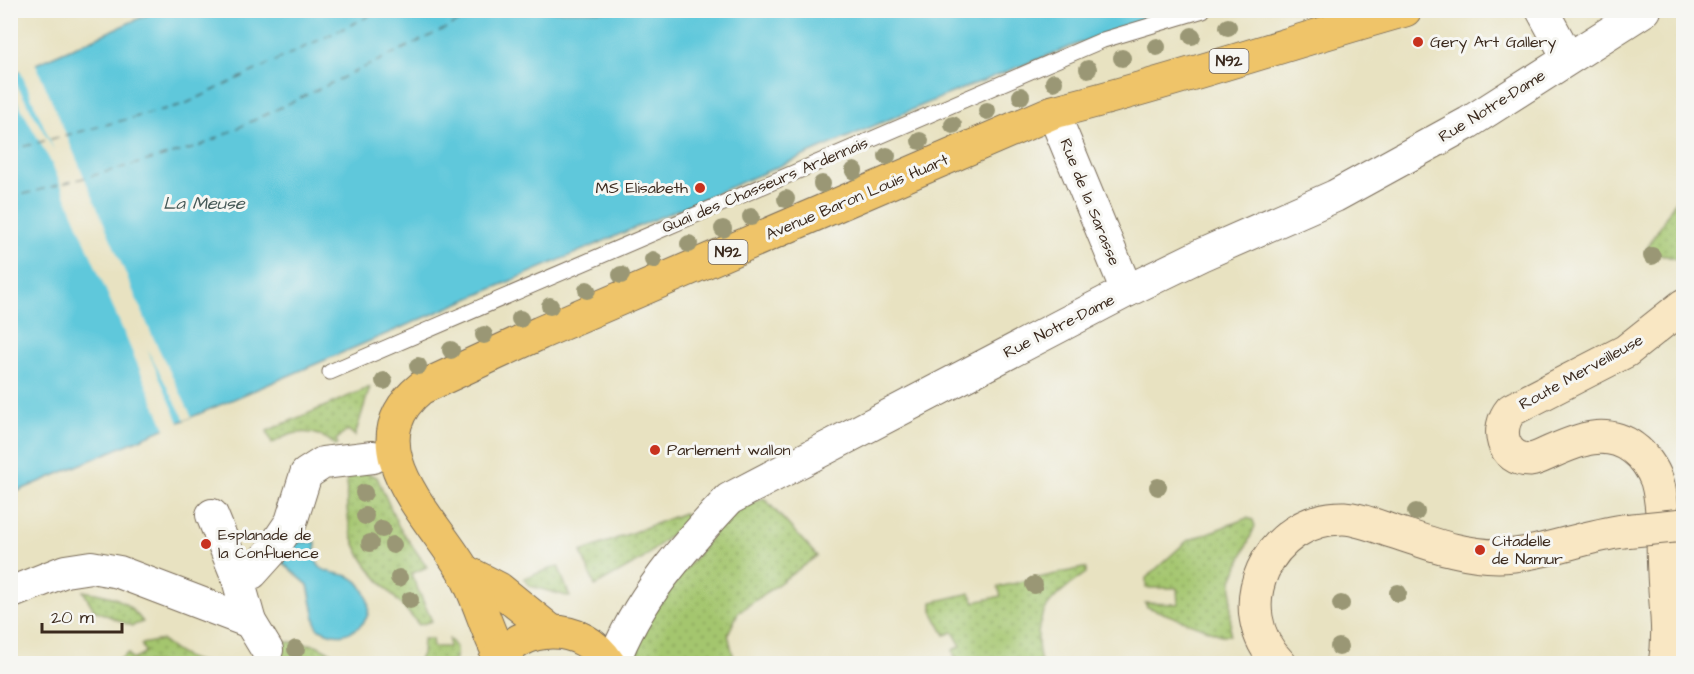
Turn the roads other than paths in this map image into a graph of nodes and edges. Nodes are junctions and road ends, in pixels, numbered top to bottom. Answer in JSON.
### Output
{"nodes":[{"id":1,"x":1203,"y":10,"type":"edge"},
{"id":2,"x":1405,"y":10,"type":"edge"},
{"id":3,"x":1542,"y":10,"type":"edge"},
{"id":4,"x":1644,"y":10,"type":"edge"},
{"id":5,"x":1568,"y":58,"type":"junction"},
{"id":6,"x":1053,"y":112,"type":"junction"},
{"id":7,"x":1127,"y":291,"type":"junction"},
{"id":8,"x":1683,"y":304,"type":"edge"},
{"id":9,"x":330,"y":372,"type":"dead end"},
{"id":10,"x":373,"y":458,"type":"dead end"},
{"id":11,"x":212,"y":515,"type":"dead end"},
{"id":12,"x":1683,"y":525,"type":"edge"},
{"id":13,"x":464,"y":571,"type":"junction"},
{"id":14,"x":237,"y":576,"type":"junction"},
{"id":15,"x":10,"y":593,"type":"edge"},
{"id":16,"x":250,"y":622,"type":"junction"},
{"id":17,"x":551,"y":631,"type":"junction"},
{"id":18,"x":267,"y":650,"type":"dead end"},
{"id":19,"x":497,"y":659,"type":"edge"},
{"id":20,"x":611,"y":663,"type":"edge"},
{"id":21,"x":1280,"y":663,"type":"edge"},
{"id":22,"x":1665,"y":663,"type":"edge"}],
"edges":[{"from":1,"to":9,"type":"lane","name":"Quai des Chasseurs Ardennais"},
{"from":2,"to":6,"type":"main road","name":"Avenue Baron Louis Huart","number":"N92"},
{"from":3,"to":5,"type":"street"},
{"from":4,"to":5,"type":"street","name":"Rue Notre-Dame"},
{"from":5,"to":7,"type":"street","name":"Rue Notre-Dame"},
{"from":6,"to":7,"type":"street","name":"Rue de la Sarasse"},
{"from":6,"to":13,"type":"main road","name":"Avenue Baron Louis Huart","number":"N92"},
{"from":7,"to":20,"type":"street","name":"Rue Notre-Dame"},
{"from":8,"to":22,"type":"main road","name":"Route Merveilleuse"},
{"from":10,"to":14,"type":"street"},
{"from":11,"to":14,"type":"street"},
{"from":12,"to":21,"type":"main road","bridge":true},
{"from":13,"to":17,"type":"main road","name":"Avenue Baron Louis Huart","number":"N92"},
{"from":13,"to":19,"type":"main road","name":"Avenue Baron Louis Huart","number":"N92"},
{"from":14,"to":16,"type":"street"},
{"from":15,"to":16,"type":"street"},
{"from":16,"to":18,"type":"street"},
{"from":17,"to":19,"type":"main road"},
{"from":17,"to":20,"type":"main road"}]}
